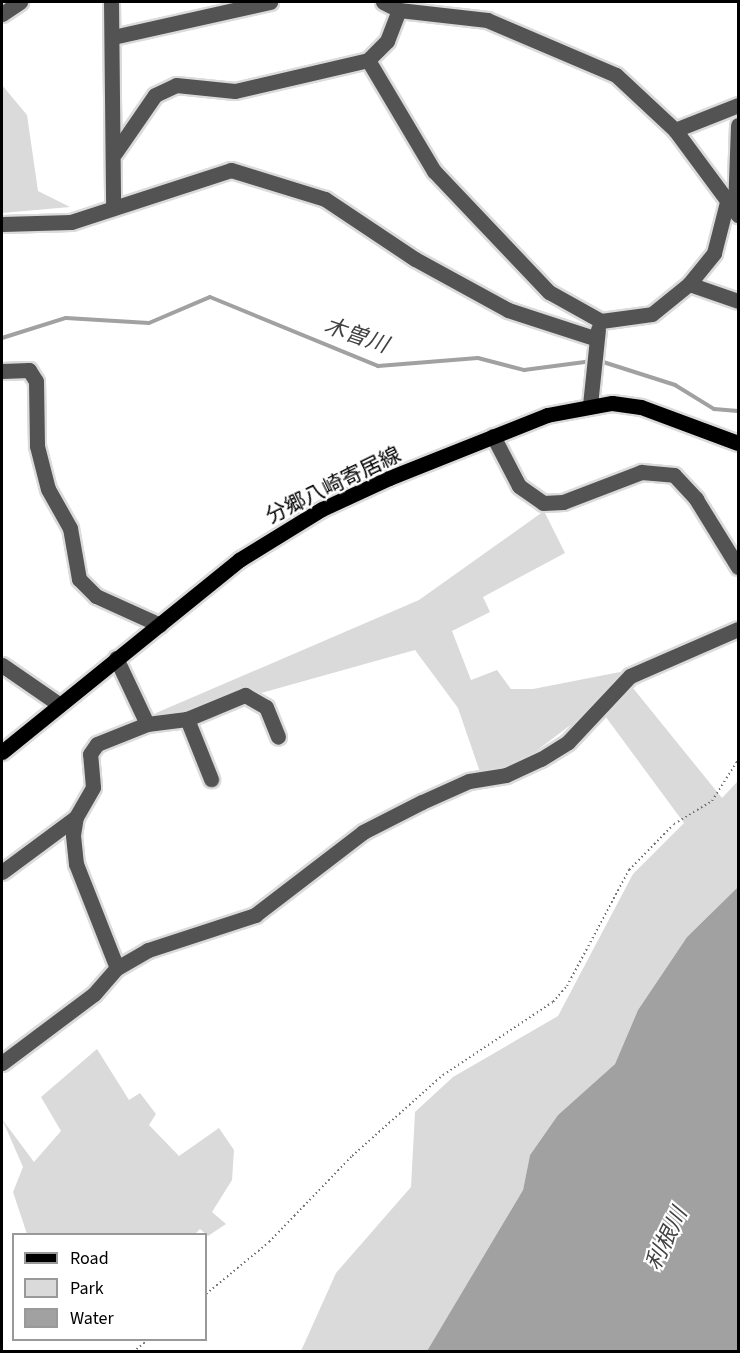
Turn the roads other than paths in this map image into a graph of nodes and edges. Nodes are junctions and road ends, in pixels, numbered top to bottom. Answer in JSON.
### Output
{"nodes":[{"id":1,"x":20,"y":2,"type":"edge"},
{"id":2,"x":111,"y":2,"type":"edge"},
{"id":3,"x":270,"y":2,"type":"edge"},
{"id":4,"x":383,"y":2,"type":"edge"},
{"id":5,"x":399,"y":10,"type":"junction"},
{"id":6,"x":2,"y":14,"type":"edge"},
{"id":7,"x":113,"y":37,"type":"junction"},
{"id":8,"x":368,"y":60,"type":"junction"},
{"id":9,"x":738,"y":105,"type":"edge"},
{"id":10,"x":738,"y":124,"type":"edge"},
{"id":11,"x":675,"y":130,"type":"junction"},
{"id":12,"x":115,"y":153,"type":"junction"},
{"id":13,"x":113,"y":207,"type":"junction"},
{"id":14,"x":734,"y":208,"type":"edge"},
{"id":15,"x":2,"y":224,"type":"edge"},
{"id":16,"x":689,"y":284,"type":"junction"},
{"id":17,"x":738,"y":301,"type":"edge"},
{"id":18,"x":601,"y":321,"type":"junction"},
{"id":19,"x":594,"y":344,"type":"junction"},
{"id":20,"x":2,"y":371,"type":"edge"},
{"id":21,"x":590,"y":405,"type":"junction"},
{"id":22,"x":493,"y":436,"type":"junction"},
{"id":23,"x":738,"y":443,"type":"edge"},
{"id":24,"x":738,"y":567,"type":"edge"},
{"id":25,"x":160,"y":625,"type":"junction"},
{"id":26,"x":738,"y":629,"type":"edge"},
{"id":27,"x":116,"y":658,"type":"junction"},
{"id":28,"x":2,"y":665,"type":"edge"},
{"id":29,"x":60,"y":705,"type":"junction"},
{"id":30,"x":187,"y":718,"type":"junction"},
{"id":31,"x":147,"y":724,"type":"junction"},
{"id":32,"x":278,"y":737,"type":"dead end"},
{"id":33,"x":2,"y":752,"type":"edge"},
{"id":34,"x":211,"y":779,"type":"dead end"},
{"id":35,"x":76,"y":817,"type":"junction"},
{"id":36,"x":2,"y":872,"type":"edge"},
{"id":37,"x":117,"y":968,"type":"junction"},
{"id":38,"x":3,"y":1059,"type":"edge"}],
"edges":[{"from":1,"to":6,"type":"street"},
{"from":2,"to":7,"type":"street"},
{"from":3,"to":7,"type":"street"},
{"from":4,"to":5,"type":"street"},
{"from":5,"to":8,"type":"street"},
{"from":5,"to":11,"type":"street"},
{"from":7,"to":12,"type":"street"},
{"from":8,"to":12,"type":"street"},
{"from":8,"to":18,"type":"street"},
{"from":9,"to":11,"type":"street"},
{"from":10,"to":14,"type":"street"},
{"from":11,"to":14,"type":"street"},
{"from":12,"to":13,"type":"street"},
{"from":13,"to":15,"type":"street"},
{"from":13,"to":19,"type":"street"},
{"from":14,"to":16,"type":"street"},
{"from":16,"to":17,"type":"street"},
{"from":16,"to":18,"type":"street"},
{"from":18,"to":19,"type":"street"},
{"from":19,"to":21,"type":"street"},
{"from":20,"to":25,"type":"street"},
{"from":21,"to":22,"type":"main road","name":"分郷八崎寄居線"},
{"from":21,"to":23,"type":"main road","name":"分郷八崎寄居線"},
{"from":22,"to":24,"type":"street"},
{"from":22,"to":25,"type":"main road","name":"分郷八崎寄居線"},
{"from":25,"to":27,"type":"main road","name":"分郷八崎寄居線"},
{"from":26,"to":37,"type":"street"},
{"from":27,"to":29,"type":"main road","name":"分郷八崎寄居線"},
{"from":27,"to":31,"type":"street"},
{"from":28,"to":29,"type":"street"},
{"from":29,"to":33,"type":"main road","name":"分郷八崎寄居線"},
{"from":30,"to":31,"type":"street"},
{"from":30,"to":32,"type":"street"},
{"from":30,"to":34,"type":"street"},
{"from":31,"to":35,"type":"street"},
{"from":35,"to":36,"type":"street"},
{"from":35,"to":37,"type":"street"},
{"from":37,"to":38,"type":"street"}]}
